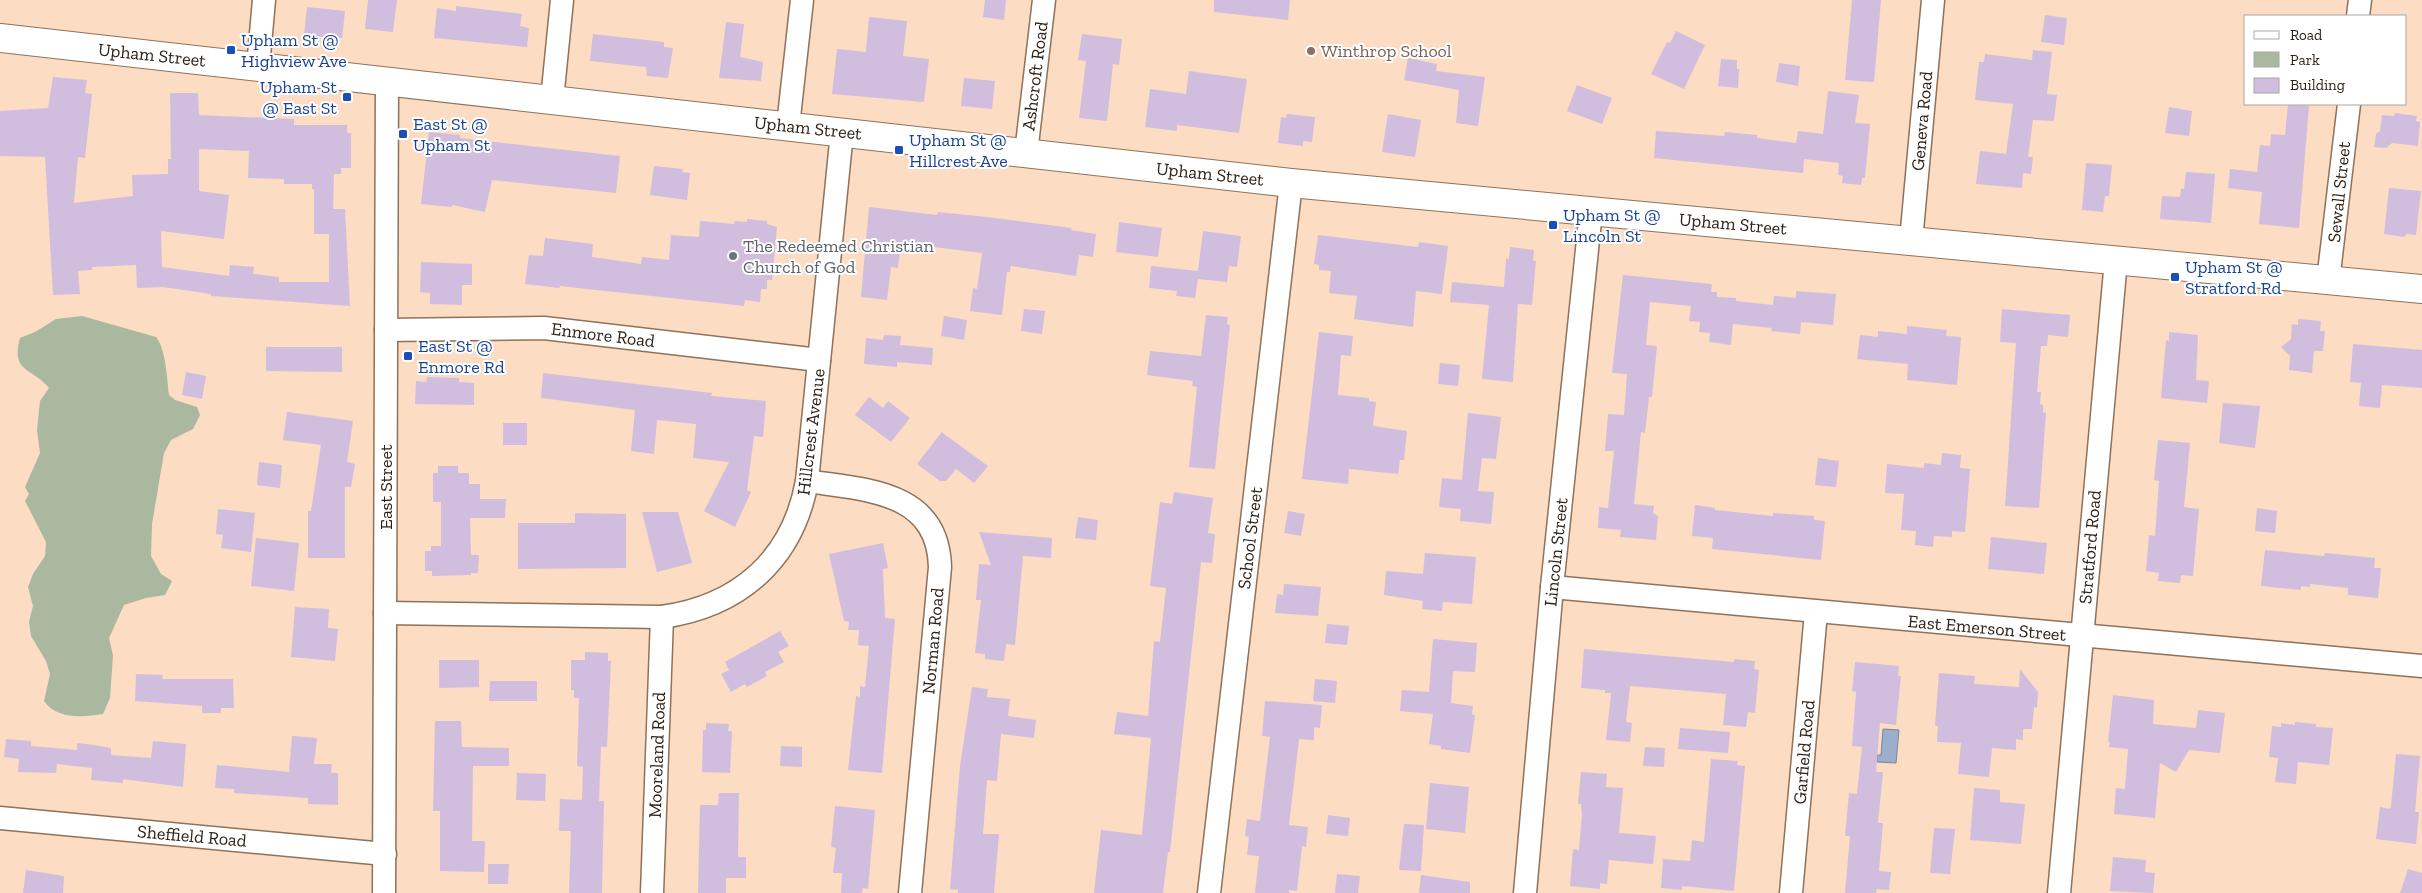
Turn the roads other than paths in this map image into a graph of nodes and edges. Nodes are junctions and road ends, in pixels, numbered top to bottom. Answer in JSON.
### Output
{"nodes":[{"id":1,"x":264,"y":0,"type":"edge"},
{"id":2,"x":562,"y":0,"type":"edge"},
{"id":3,"x":802,"y":0,"type":"edge"},
{"id":4,"x":1044,"y":0,"type":"edge"},
{"id":5,"x":1933,"y":0,"type":"edge"},
{"id":6,"x":2360,"y":0,"type":"edge"},
{"id":7,"x":2358,"y":15,"type":"edge"},
{"id":8,"x":0,"y":38,"type":"edge"},
{"id":9,"x":258,"y":67,"type":"junction"},
{"id":10,"x":387,"y":81,"type":"junction"},
{"id":11,"x":552,"y":100,"type":"junction"},
{"id":12,"x":2348,"y":105,"type":"edge"},
{"id":13,"x":788,"y":126,"type":"junction"},
{"id":14,"x":842,"y":132,"type":"junction"},
{"id":15,"x":1026,"y":153,"type":"junction"},
{"id":16,"x":1291,"y":183,"type":"junction"},
{"id":17,"x":1591,"y":211,"type":"junction"},
{"id":18,"x":1911,"y":241,"type":"junction"},
{"id":19,"x":2116,"y":260,"type":"junction"},
{"id":20,"x":2328,"y":281,"type":"junction"},
{"id":21,"x":2422,"y":290,"type":"edge"},
{"id":22,"x":386,"y":330,"type":"junction"},
{"id":23,"x":819,"y":360,"type":"junction"},
{"id":24,"x":807,"y":481,"type":"junction"},
{"id":25,"x":1552,"y":586,"type":"junction"},
{"id":26,"x":385,"y":612,"type":"junction"},
{"id":27,"x":1816,"y":612,"type":"junction"},
{"id":28,"x":662,"y":617,"type":"junction"},
{"id":29,"x":2082,"y":637,"type":"junction"},
{"id":30,"x":2422,"y":666,"type":"edge"},
{"id":31,"x":0,"y":818,"type":"edge"},
{"id":32,"x":385,"y":854,"type":"junction"},
{"id":33,"x":384,"y":893,"type":"edge"},
{"id":34,"x":652,"y":893,"type":"edge"},
{"id":35,"x":910,"y":893,"type":"edge"},
{"id":36,"x":1209,"y":893,"type":"edge"},
{"id":37,"x":1525,"y":893,"type":"edge"},
{"id":38,"x":1791,"y":893,"type":"edge"},
{"id":39,"x":2059,"y":893,"type":"edge"}],
"edges":[{"from":1,"to":9,"type":"street"},
{"from":2,"to":11,"type":"street"},
{"from":3,"to":13,"type":"street"},
{"from":4,"to":15,"type":"street","name":"Ashcroft Road"},
{"from":5,"to":18,"type":"street","name":"Geneva Road"},
{"from":6,"to":7,"type":"street"},
{"from":8,"to":9,"type":"main road","name":"Upham Street"},
{"from":9,"to":10,"type":"main road","name":"Upham Street"},
{"from":10,"to":11,"type":"main road","name":"Upham Street"},
{"from":10,"to":22,"type":"street","name":"East Street"},
{"from":11,"to":13,"type":"main road","name":"Upham Street"},
{"from":12,"to":20,"type":"street","name":"Sewall Street"},
{"from":13,"to":14,"type":"main road","name":"Upham Street"},
{"from":14,"to":15,"type":"main road","name":"Upham Street"},
{"from":14,"to":23,"type":"street","name":"Hillcrest Avenue"},
{"from":15,"to":16,"type":"main road","name":"Upham Street"},
{"from":16,"to":17,"type":"main road","name":"Upham Street"},
{"from":16,"to":36,"type":"street","name":"School Street"},
{"from":17,"to":18,"type":"main road","name":"Upham Street"},
{"from":17,"to":25,"type":"street","name":"Lincoln Street"},
{"from":18,"to":19,"type":"main road","name":"Upham Street"},
{"from":19,"to":20,"type":"main road","name":"Upham Street"},
{"from":19,"to":29,"type":"street","name":"Stratford Road"},
{"from":20,"to":21,"type":"main road","name":"Upham Street"},
{"from":22,"to":23,"type":"street","name":"Enmore Road"},
{"from":22,"to":26,"type":"street","name":"East Street"},
{"from":23,"to":24,"type":"street","name":"Hillcrest Avenue"},
{"from":24,"to":28,"type":"street","name":"Hillcrest Avenue"},
{"from":24,"to":35,"type":"street","name":"Norman Road"},
{"from":25,"to":27,"type":"street","name":"East Emerson Street"},
{"from":25,"to":37,"type":"street","name":"Lincoln Street"},
{"from":26,"to":28,"type":"street","name":"Hillcrest Avenue"},
{"from":26,"to":32,"type":"street","name":"East Street"},
{"from":27,"to":29,"type":"street","name":"East Emerson Street"},
{"from":27,"to":38,"type":"street","name":"Garfield Road"},
{"from":28,"to":34,"type":"street","name":"Mooreland Road"},
{"from":29,"to":30,"type":"street","name":"East Emerson Street"},
{"from":29,"to":39,"type":"street","name":"Stratford Road"},
{"from":31,"to":32,"type":"street","name":"Sheffield Road"},
{"from":32,"to":33,"type":"street","name":"East Street"}]}
